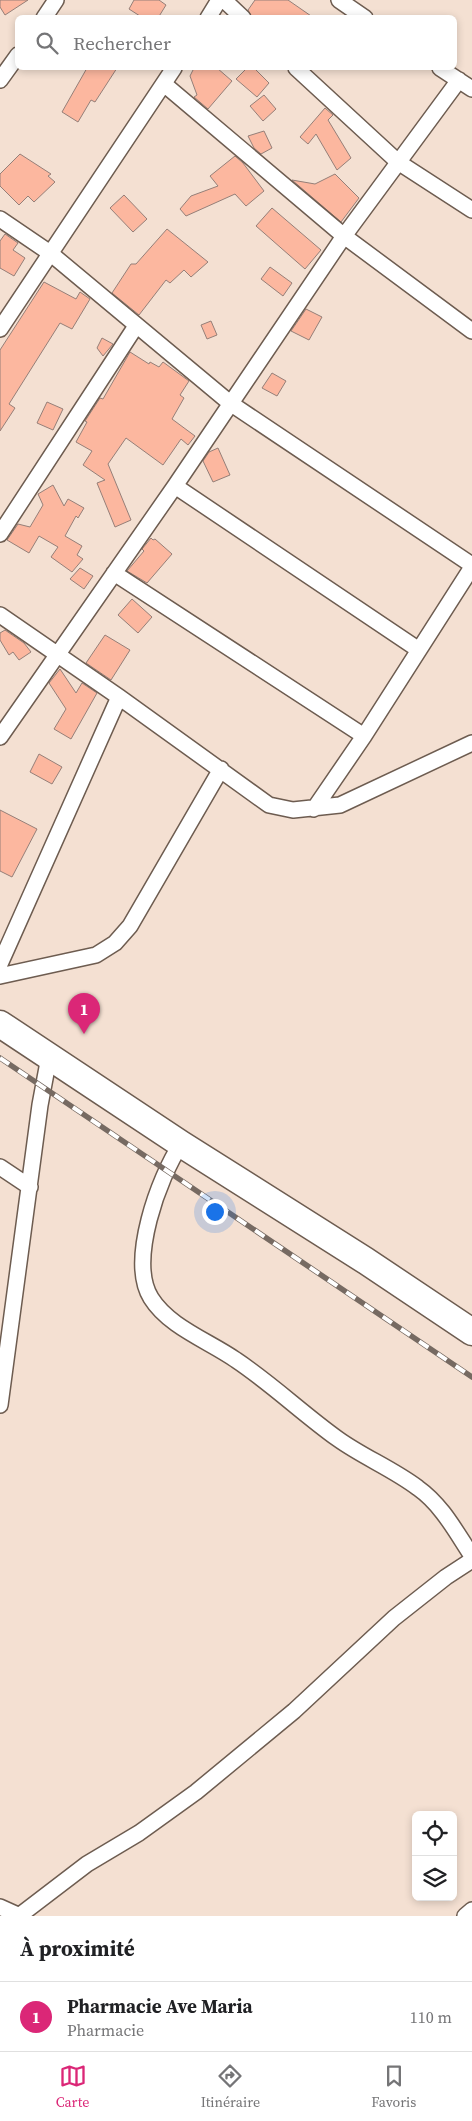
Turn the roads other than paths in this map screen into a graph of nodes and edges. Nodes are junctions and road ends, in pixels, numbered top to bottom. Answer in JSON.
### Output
{"nodes":[{"id":1,"x":56,"y":0,"type":"edge"},
{"id":2,"x":219,"y":0,"type":"edge"},
{"id":3,"x":224,"y":0,"type":"edge"},
{"id":4,"x":339,"y":0,"type":"edge"},
{"id":5,"x":46,"y":15,"type":"edge"},
{"id":6,"x":210,"y":15,"type":"edge"},
{"id":7,"x":240,"y":15,"type":"edge"},
{"id":8,"x":361,"y":15,"type":"edge"},
{"id":9,"x":15,"y":59,"type":"edge"},
{"id":10,"x":173,"y":70,"type":"edge"},
{"id":11,"x":298,"y":70,"type":"edge"},
{"id":12,"x":443,"y":70,"type":"edge"},
{"id":13,"x":0,"y":80,"type":"edge"},
{"id":14,"x":164,"y":84,"type":"junction"},
{"id":15,"x":466,"y":84,"type":"edge"},
{"id":16,"x":398,"y":162,"type":"junction"},
{"id":17,"x":472,"y":210,"type":"edge"},
{"id":18,"x":0,"y":219,"type":"edge"},
{"id":19,"x":344,"y":236,"type":"junction"},
{"id":20,"x":50,"y":253,"type":"junction"},
{"id":21,"x":136,"y":326,"type":"junction"},
{"id":22,"x":0,"y":329,"type":"edge"},
{"id":23,"x":472,"y":331,"type":"edge"},
{"id":24,"x":230,"y":403,"type":"junction"},
{"id":25,"x":175,"y":486,"type":"junction"},
{"id":26,"x":0,"y":534,"type":"edge"},
{"id":27,"x":472,"y":566,"type":"edge"},
{"id":28,"x":114,"y":573,"type":"junction"},
{"id":29,"x":0,"y":616,"type":"edge"},
{"id":30,"x":419,"y":650,"type":"junction"},
{"id":31,"x":57,"y":654,"type":"junction"},
{"id":32,"x":119,"y":697,"type":"junction"},
{"id":33,"x":0,"y":736,"type":"edge"},
{"id":34,"x":364,"y":736,"type":"junction"},
{"id":35,"x":472,"y":743,"type":"edge"},
{"id":36,"x":221,"y":769,"type":"junction"},
{"id":37,"x":314,"y":809,"type":"junction"},
{"id":38,"x":0,"y":964,"type":"edge"},
{"id":39,"x":0,"y":976,"type":"edge"},
{"id":40,"x":0,"y":1024,"type":"edge"},
{"id":41,"x":49,"y":1057,"type":"junction"},
{"id":42,"x":181,"y":1144,"type":"junction"},
{"id":43,"x":0,"y":1167,"type":"edge"},
{"id":44,"x":30,"y":1187,"type":"junction"},
{"id":45,"x":6,"y":1311,"type":"edge"},
{"id":46,"x":469,"y":1323,"type":"edge"},
{"id":47,"x":0,"y":1405,"type":"edge"},
{"id":48,"x":472,"y":1558,"type":"edge"},
{"id":49,"x":0,"y":1907,"type":"edge"},
{"id":50,"x":472,"y":1910,"type":"edge"},
{"id":51,"x":20,"y":1916,"type":"edge"},
{"id":52,"x":465,"y":1916,"type":"edge"}],
"edges":[{"from":1,"to":5,"type":"street"},
{"from":2,"to":6,"type":"street"},
{"from":3,"to":7,"type":"street"},
{"from":4,"to":8,"type":"street"},
{"from":9,"to":13,"type":"street"},
{"from":10,"to":14,"type":"street"},
{"from":11,"to":16,"type":"street"},
{"from":12,"to":15,"type":"street"},
{"from":14,"to":19,"type":"street"},
{"from":14,"to":20,"type":"street"},
{"from":15,"to":16,"type":"street"},
{"from":16,"to":17,"type":"street"},
{"from":16,"to":19,"type":"street"},
{"from":18,"to":20,"type":"street"},
{"from":19,"to":23,"type":"street"},
{"from":19,"to":24,"type":"street"},
{"from":20,"to":21,"type":"street"},
{"from":20,"to":22,"type":"street"},
{"from":21,"to":24,"type":"street"},
{"from":21,"to":26,"type":"street"},
{"from":24,"to":25,"type":"street"},
{"from":24,"to":27,"type":"street"},
{"from":25,"to":28,"type":"street"},
{"from":25,"to":30,"type":"street"},
{"from":27,"to":30,"type":"street"},
{"from":28,"to":31,"type":"street"},
{"from":28,"to":34,"type":"street"},
{"from":29,"to":31,"type":"street"},
{"from":30,"to":34,"type":"street"},
{"from":31,"to":32,"type":"street"},
{"from":31,"to":33,"type":"street"},
{"from":32,"to":36,"type":"street"},
{"from":32,"to":38,"type":"street"},
{"from":34,"to":37,"type":"street"},
{"from":35,"to":37,"type":"street"},
{"from":36,"to":37,"type":"street"},
{"from":36,"to":39,"type":"street"},
{"from":40,"to":41,"type":"highway"},
{"from":41,"to":42,"type":"highway"},
{"from":41,"to":44,"type":"street"},
{"from":42,"to":46,"type":"highway"},
{"from":42,"to":48,"type":"street"},
{"from":43,"to":44,"type":"street"},
{"from":44,"to":45,"type":"street"},
{"from":45,"to":47,"type":"street"},
{"from":48,"to":51,"type":"street"},
{"from":49,"to":51,"type":"street"},
{"from":50,"to":52,"type":"street"}]}
